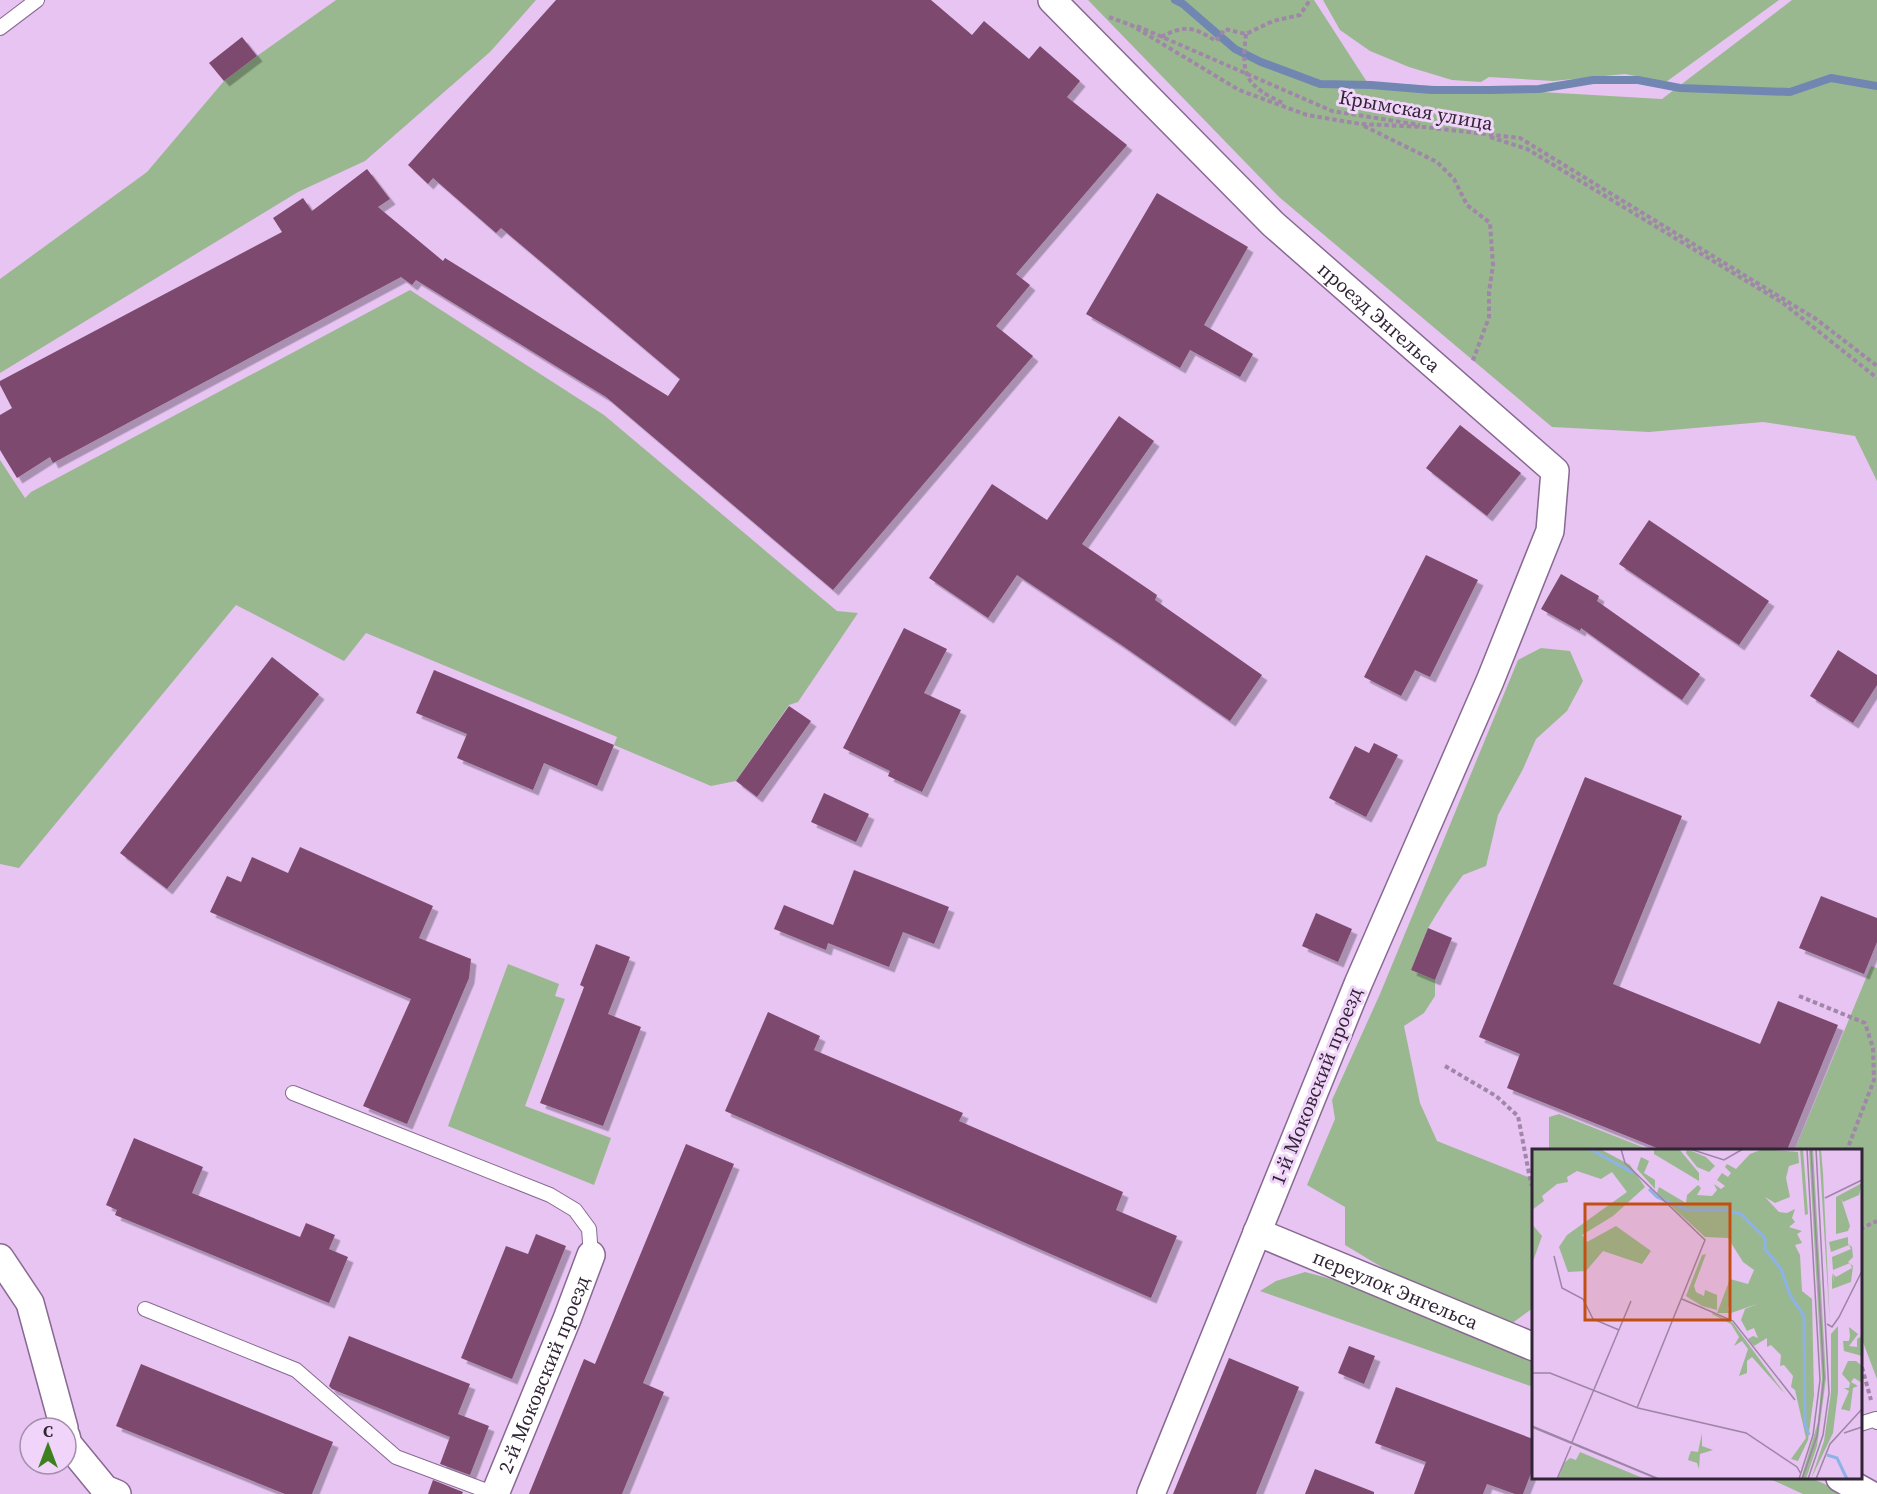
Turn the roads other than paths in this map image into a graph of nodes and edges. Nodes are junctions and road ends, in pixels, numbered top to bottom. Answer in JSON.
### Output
{"nodes":[{"id":1,"x":37,"y":0,"type":"edge"},
{"id":2,"x":1059,"y":8,"type":"edge"},
{"id":3,"x":0,"y":28,"type":"edge"},
{"id":4,"x":1490,"y":681,"type":"joint"},
{"id":5,"x":293,"y":1093,"type":"dead end"},
{"id":6,"x":1257,"y":1232,"type":"junction"},
{"id":7,"x":591,"y":1255,"type":"joint"},
{"id":8,"x":0,"y":1258,"type":"edge"},
{"id":9,"x":145,"y":1309,"type":"dead end"},
{"id":10,"x":1532,"y":1347,"type":"edge"},
{"id":11,"x":61,"y":1416,"type":"edge"},
{"id":12,"x":78,"y":1456,"type":"edge"},
{"id":13,"x":1842,"y":1479,"type":"edge"},
{"id":14,"x":117,"y":1494,"type":"edge"},
{"id":15,"x":495,"y":1494,"type":"edge"},
{"id":16,"x":1151,"y":1494,"type":"edge"},
{"id":17,"x":1869,"y":1494,"type":"edge"}],
"edges":[{"from":1,"to":3,"type":"lane"},
{"from":2,"to":4,"type":"street","name":"проезд Энгельса"},
{"from":4,"to":6,"type":"street","name":"1-й Моковский проезд"},
{"from":5,"to":7,"type":"lane"},
{"from":6,"to":10,"type":"street","name":"переулок Энгельса"},
{"from":6,"to":16,"type":"street","name":"1-й Моковский проезд"},
{"from":7,"to":15,"type":"street","name":"2-й Моковский проезд"},
{"from":8,"to":11,"type":"street"},
{"from":9,"to":15,"type":"lane"},
{"from":12,"to":14,"type":"street"},
{"from":13,"to":17,"type":"street"}]}
